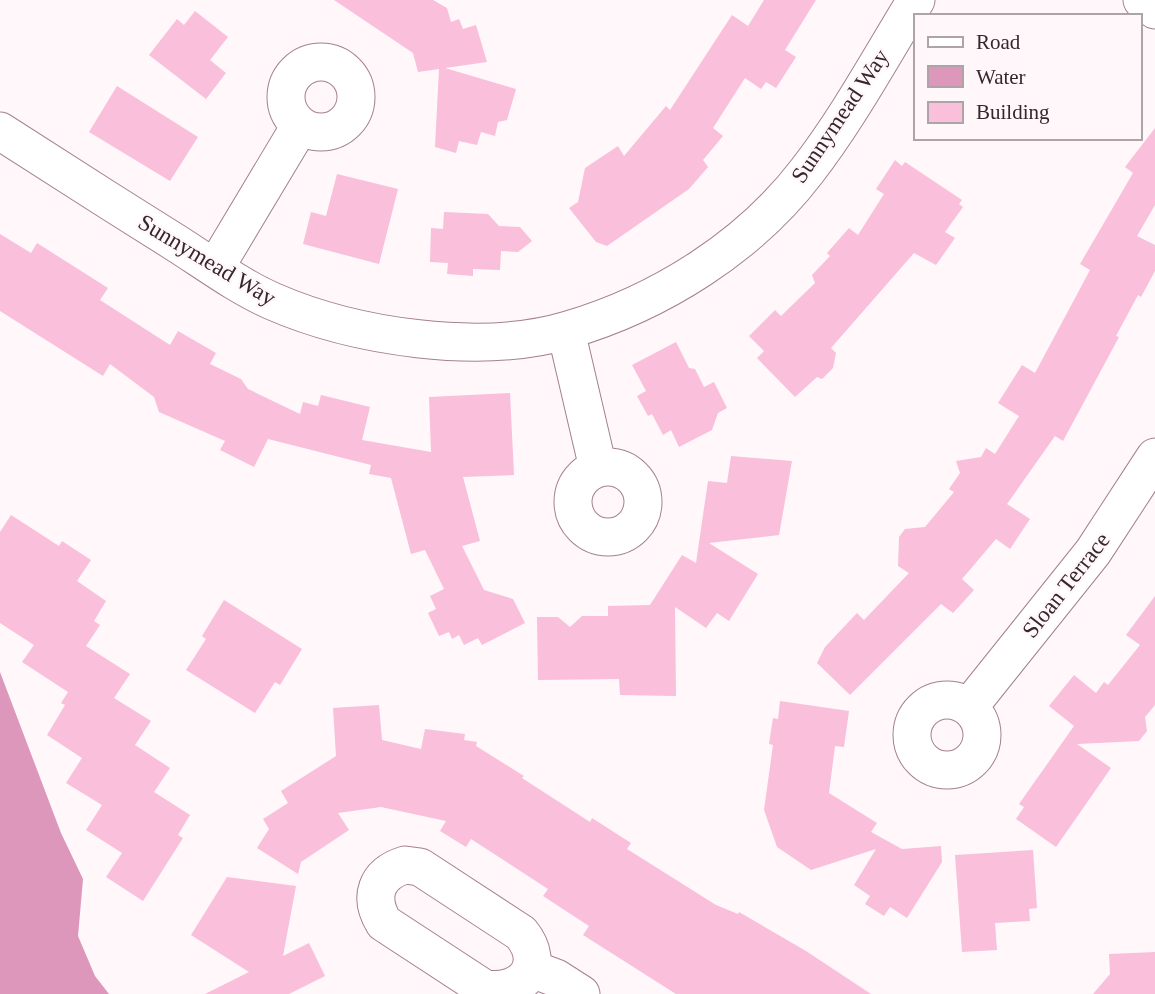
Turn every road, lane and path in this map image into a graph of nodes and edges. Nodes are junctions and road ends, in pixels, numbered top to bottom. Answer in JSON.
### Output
{"nodes":[{"id":1,"x":916,"y":0,"type":"edge"},
{"id":2,"x":1142,"y":0,"type":"edge"},
{"id":3,"x":1155,"y":10,"type":"edge"},
{"id":4,"x":300,"y":126,"type":"dead end"},
{"id":5,"x":0,"y":131,"type":"edge"},
{"id":6,"x":215,"y":268,"type":"junction"},
{"id":7,"x":566,"y":331,"type":"junction"},
{"id":8,"x":1155,"y":457,"type":"edge"},
{"id":9,"x":598,"y":468,"type":"dead end"},
{"id":10,"x":969,"y":707,"type":"dead end"},
{"id":11,"x":532,"y":969,"type":"dead end"},
{"id":12,"x":581,"y":994,"type":"edge"}],
"edges":[{"from":1,"to":7,"type":"street","name":"Sunnymead Way"},
{"from":2,"to":3,"type":"street"},
{"from":4,"to":6,"type":"street"},
{"from":5,"to":6,"type":"street","name":"Sunnymead Way"},
{"from":6,"to":7,"type":"street","name":"Sunnymead Way"},
{"from":7,"to":9,"type":"street"},
{"from":8,"to":10,"type":"street","name":"Sloan Terrace"},
{"from":11,"to":12,"type":"street"}]}
